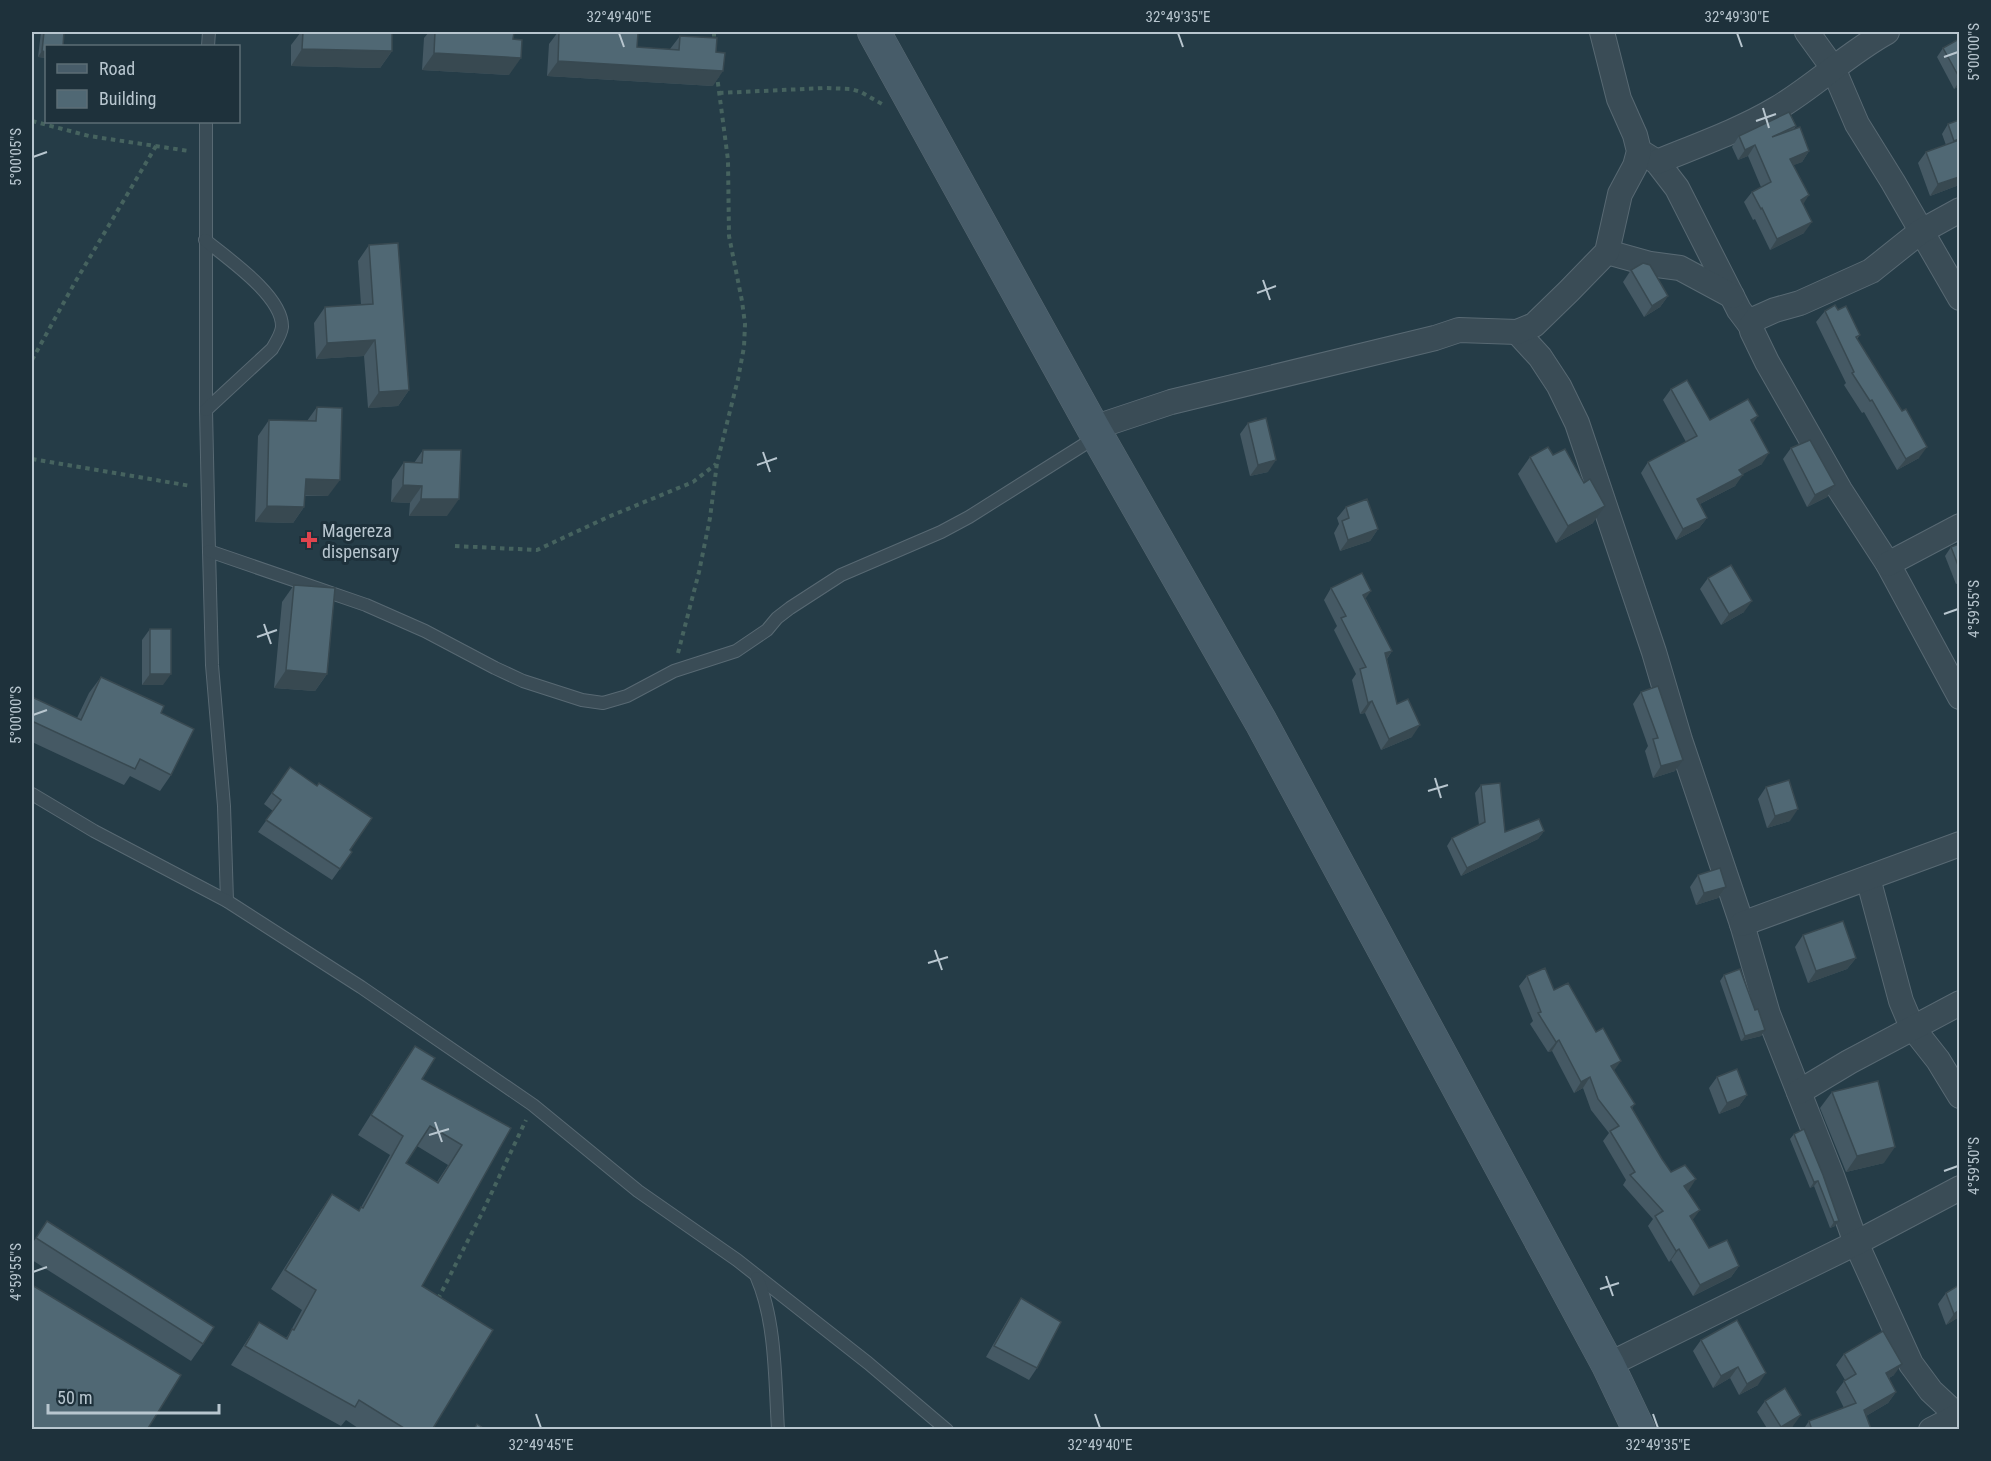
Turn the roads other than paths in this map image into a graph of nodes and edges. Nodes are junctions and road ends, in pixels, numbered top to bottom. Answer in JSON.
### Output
{"nodes":[{"id":1,"x":874,"y":32,"type":"edge"},
{"id":2,"x":1602,"y":32,"type":"edge"},
{"id":3,"x":1807,"y":32,"type":"edge"},
{"id":4,"x":1887,"y":32,"type":"edge"},
{"id":5,"x":1833,"y":68,"type":"junction"},
{"id":6,"x":206,"y":123,"type":"edge"},
{"id":7,"x":1648,"y":157,"type":"junction"},
{"id":8,"x":1959,"y":210,"type":"edge"},
{"id":9,"x":1920,"y":232,"type":"junction"},
{"id":10,"x":205,"y":240,"type":"junction"},
{"id":11,"x":1607,"y":252,"type":"junction"},
{"id":12,"x":1732,"y":296,"type":"junction"},
{"id":13,"x":1959,"y":298,"type":"edge"},
{"id":14,"x":1751,"y":326,"type":"junction"},
{"id":15,"x":1517,"y":332,"type":"junction"},
{"id":16,"x":206,"y":410,"type":"junction"},
{"id":17,"x":1095,"y":432,"type":"junction"},
{"id":18,"x":1959,"y":526,"type":"edge"},
{"id":19,"x":208,"y":551,"type":"junction"},
{"id":20,"x":1888,"y":564,"type":"junction"},
{"id":21,"x":1959,"y":697,"type":"edge"},
{"id":22,"x":32,"y":794,"type":"edge"},
{"id":23,"x":1959,"y":844,"type":"edge"},
{"id":24,"x":1868,"y":878,"type":"junction"},
{"id":25,"x":227,"y":901,"type":"junction"},
{"id":26,"x":1742,"y":924,"type":"junction"},
{"id":27,"x":1959,"y":1003,"type":"edge"},
{"id":28,"x":1912,"y":1027,"type":"junction"},
{"id":29,"x":1799,"y":1092,"type":"junction"},
{"id":30,"x":1959,"y":1096,"type":"edge"},
{"id":31,"x":1959,"y":1188,"type":"edge"},
{"id":32,"x":1856,"y":1243,"type":"junction"},
{"id":33,"x":755,"y":1275,"type":"junction"},
{"id":34,"x":1608,"y":1365,"type":"junction"},
{"id":35,"x":1959,"y":1416,"type":"edge"},
{"id":36,"x":778,"y":1430,"type":"edge"},
{"id":37,"x":947,"y":1430,"type":"edge"},
{"id":38,"x":1639,"y":1430,"type":"edge"},
{"id":39,"x":1931,"y":1430,"type":"edge"}],
"edges":[{"from":1,"to":17,"type":"street"},
{"from":2,"to":7,"type":"street"},
{"from":3,"to":5,"type":"street"},
{"from":4,"to":5,"type":"street"},
{"from":5,"to":7,"type":"street"},
{"from":5,"to":9,"type":"street"},
{"from":6,"to":10,"type":"lane"},
{"from":7,"to":11,"type":"street"},
{"from":7,"to":12,"type":"street"},
{"from":8,"to":9,"type":"street"},
{"from":9,"to":13,"type":"street"},
{"from":9,"to":14,"type":"street"},
{"from":10,"to":16,"type":"lane"},
{"from":10,"to":16,"type":"lane"},
{"from":11,"to":12,"type":"street"},
{"from":11,"to":15,"type":"street"},
{"from":12,"to":14,"type":"street"},
{"from":14,"to":20,"type":"street"},
{"from":15,"to":17,"type":"street"},
{"from":15,"to":26,"type":"street"},
{"from":16,"to":19,"type":"lane"},
{"from":17,"to":19,"type":"lane"},
{"from":17,"to":34,"type":"street"},
{"from":18,"to":20,"type":"street"},
{"from":19,"to":25,"type":"lane"},
{"from":20,"to":21,"type":"street"},
{"from":22,"to":25,"type":"lane"},
{"from":23,"to":24,"type":"street"},
{"from":24,"to":26,"type":"street"},
{"from":24,"to":28,"type":"street"},
{"from":25,"to":33,"type":"lane"},
{"from":26,"to":29,"type":"street"},
{"from":27,"to":28,"type":"street"},
{"from":28,"to":29,"type":"street"},
{"from":28,"to":30,"type":"street"},
{"from":29,"to":32,"type":"street"},
{"from":31,"to":32,"type":"street"},
{"from":32,"to":34,"type":"street"},
{"from":32,"to":35,"type":"street"},
{"from":33,"to":36,"type":"lane"},
{"from":33,"to":37,"type":"lane"},
{"from":34,"to":38,"type":"street"},
{"from":35,"to":39,"type":"street"}]}
